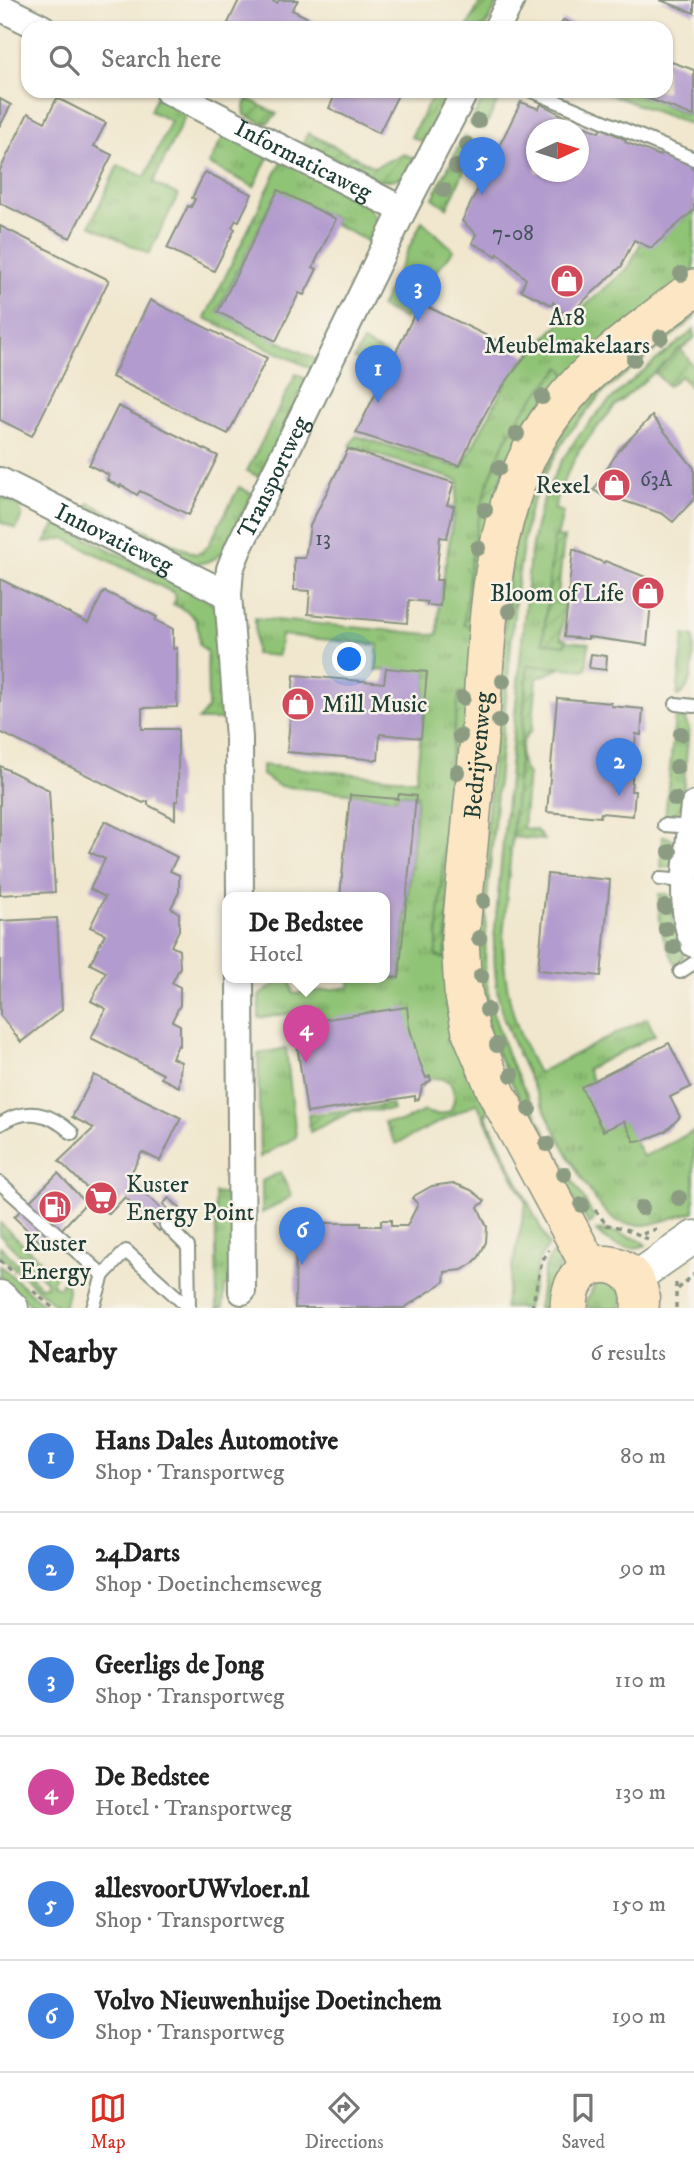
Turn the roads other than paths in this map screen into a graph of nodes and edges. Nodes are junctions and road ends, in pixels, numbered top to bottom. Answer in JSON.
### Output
{"nodes":[{"id":1,"x":511,"y":0,"type":"edge"},
{"id":2,"x":0,"y":7,"type":"edge"},
{"id":3,"x":28,"y":21,"type":"edge"},
{"id":4,"x":500,"y":21,"type":"edge"},
{"id":5,"x":181,"y":98,"type":"edge"},
{"id":6,"x":462,"y":98,"type":"edge"},
{"id":7,"x":549,"y":98,"type":"edge"},
{"id":8,"x":694,"y":159,"type":"edge"},
{"id":9,"x":403,"y":210,"type":"junction"},
{"id":10,"x":694,"y":288,"type":"edge"},
{"id":11,"x":0,"y":481,"type":"edge"},
{"id":12,"x":228,"y":595,"type":"junction"},
{"id":13,"x":676,"y":704,"type":"dead end"},
{"id":14,"x":694,"y":706,"type":"edge"},
{"id":15,"x":693,"y":816,"type":"edge"},
{"id":16,"x":664,"y":825,"type":"dead end"},
{"id":17,"x":660,"y":879,"type":"dead end"},
{"id":18,"x":687,"y":881,"type":"junction"},
{"id":19,"x":240,"y":892,"type":"edge"},
{"id":20,"x":694,"y":944,"type":"edge"},
{"id":21,"x":694,"y":963,"type":"edge"},
{"id":22,"x":680,"y":972,"type":"dead end"},
{"id":23,"x":240,"y":983,"type":"edge"},
{"id":24,"x":0,"y":1124,"type":"edge"},
{"id":25,"x":72,"y":1133,"type":"dead end"},
{"id":26,"x":0,"y":1183,"type":"edge"},
{"id":27,"x":166,"y":1225,"type":"dead end"},
{"id":28,"x":694,"y":1237,"type":"edge"},
{"id":29,"x":590,"y":1267,"type":"junction"},
{"id":30,"x":103,"y":1275,"type":"junction"},
{"id":31,"x":637,"y":1293,"type":"edge"},
{"id":32,"x":0,"y":1297,"type":"edge"},
{"id":33,"x":242,"y":1302,"type":"edge"},
{"id":34,"x":12,"y":1308,"type":"edge"},
{"id":35,"x":93,"y":1308,"type":"edge"},
{"id":36,"x":569,"y":1308,"type":"edge"}],
"edges":[{"from":1,"to":4,"type":"street"},
{"from":2,"to":3,"type":"street"},
{"from":5,"to":9,"type":"street","name":"Informaticaweg"},
{"from":6,"to":9,"type":"street","name":"Transportweg"},
{"from":7,"to":8,"type":"lane"},
{"from":9,"to":12,"type":"street","name":"Transportweg"},
{"from":10,"to":29,"type":"main road","name":"Bedrijvenweg"},
{"from":11,"to":12,"type":"street","name":"Innovatieweg"},
{"from":12,"to":19,"type":"street","name":"Transportweg"},
{"from":13,"to":14,"type":"lane"},
{"from":15,"to":16,"type":"lane"},
{"from":15,"to":18,"type":"street"},
{"from":17,"to":18,"type":"lane"},
{"from":18,"to":20,"type":"street"},
{"from":21,"to":22,"type":"lane"},
{"from":23,"to":33,"type":"street"},
{"from":24,"to":25,"type":"lane"},
{"from":26,"to":30,"type":"lane"},
{"from":27,"to":30,"type":"lane"},
{"from":28,"to":31,"type":"street"},
{"from":29,"to":31,"type":"main road"},
{"from":29,"to":36,"type":"main road"},
{"from":30,"to":35,"type":"lane"},
{"from":32,"to":34,"type":"street"}]}
